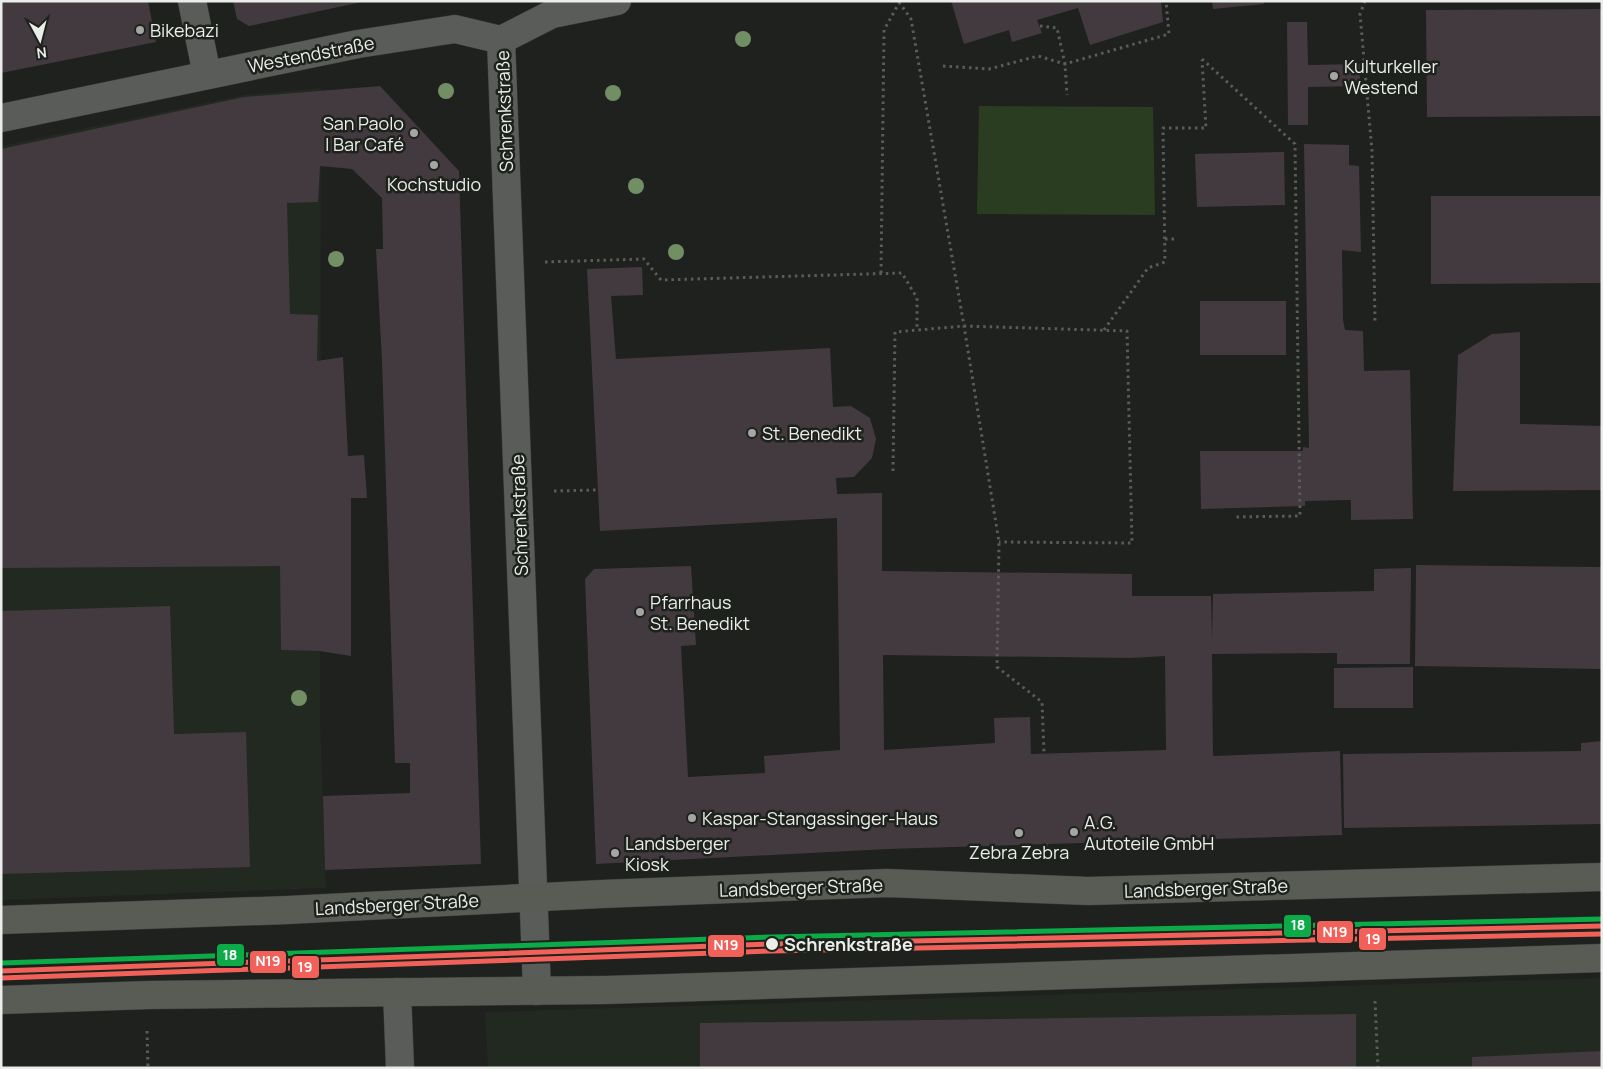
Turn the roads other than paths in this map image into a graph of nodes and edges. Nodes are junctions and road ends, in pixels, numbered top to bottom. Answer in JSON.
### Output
{"nodes":[{"id":1,"x":192,"y":1,"type":"edge"},
{"id":2,"x":617,"y":1,"type":"edge"},
{"id":3,"x":501,"y":40,"type":"junction"},
{"id":4,"x":207,"y":75,"type":"junction"},
{"id":5,"x":1,"y":118,"type":"edge"},
{"id":6,"x":1602,"y":877,"type":"edge"},
{"id":7,"x":533,"y":897,"type":"junction"},
{"id":8,"x":1,"y":920,"type":"edge"},
{"id":9,"x":1602,"y":958,"type":"edge"},
{"id":10,"x":536,"y":991,"type":"junction"},
{"id":11,"x":397,"y":992,"type":"junction"},
{"id":12,"x":1,"y":1000,"type":"edge"},
{"id":13,"x":400,"y":1068,"type":"edge"}],
"edges":[{"from":1,"to":4,"type":"street"},
{"from":2,"to":3,"type":"street"},
{"from":3,"to":4,"type":"street","name":"Westendstraße"},
{"from":3,"to":7,"type":"street","name":"Schrenkstraße"},
{"from":4,"to":5,"type":"street","name":"Westendstraße"},
{"from":6,"to":7,"type":"main road","name":"Landsberger Straße"},
{"from":7,"to":8,"type":"main road","name":"Landsberger Straße"},
{"from":7,"to":10,"type":"street","name":"Schrenkstraße"},
{"from":9,"to":10,"type":"main road"},
{"from":10,"to":11,"type":"main road"},
{"from":11,"to":12,"type":"main road"},
{"from":11,"to":13,"type":"street"}]}
